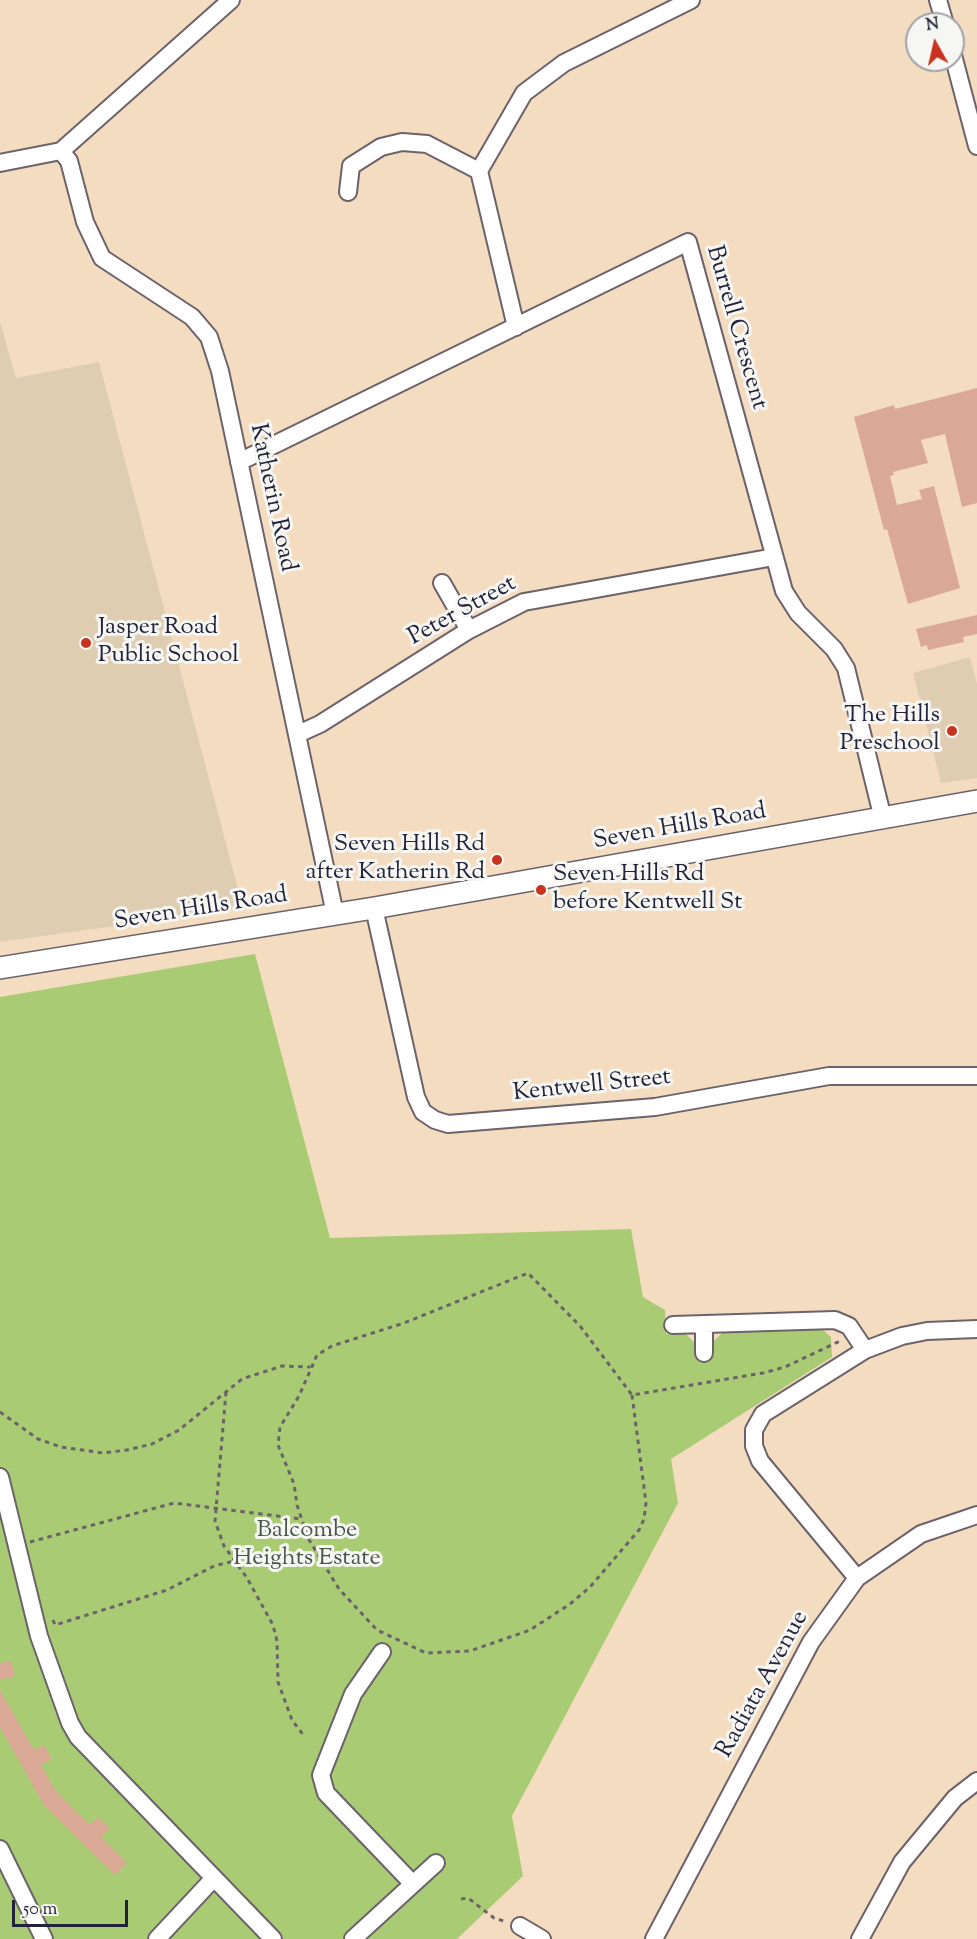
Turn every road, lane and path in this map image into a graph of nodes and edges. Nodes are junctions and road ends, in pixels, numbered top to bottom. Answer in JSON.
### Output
{"nodes":[{"id":1,"x":231,"y":0,"type":"edge"},
{"id":2,"x":692,"y":0,"type":"edge"},
{"id":3,"x":958,"y":72,"type":"edge"},
{"id":4,"x":977,"y":146,"type":"edge"},
{"id":5,"x":61,"y":151,"type":"junction"},
{"id":6,"x":0,"y":163,"type":"edge"},
{"id":7,"x":479,"y":171,"type":"junction"},
{"id":8,"x":348,"y":192,"type":"dead end"},
{"id":9,"x":516,"y":327,"type":"junction"},
{"id":10,"x":239,"y":462,"type":"junction"},
{"id":11,"x":774,"y":557,"type":"junction"},
{"id":12,"x":442,"y":582,"type":"dead end"},
{"id":13,"x":469,"y":630,"type":"junction"},
{"id":14,"x":298,"y":734,"type":"junction"},
{"id":15,"x":977,"y":801,"type":"edge"},
{"id":16,"x":883,"y":819,"type":"junction"},
{"id":17,"x":374,"y":908,"type":"junction"},
{"id":18,"x":335,"y":914,"type":"junction"},
{"id":19,"x":0,"y":968,"type":"edge"},
{"id":20,"x":977,"y":1076,"type":"edge"},
{"id":21,"x":704,"y":1324,"type":"junction"},
{"id":22,"x":673,"y":1325,"type":"dead end"},
{"id":23,"x":977,"y":1329,"type":"edge"},
{"id":24,"x":856,"y":1335,"type":"junction"},
{"id":25,"x":865,"y":1350,"type":"junction"},
{"id":26,"x":704,"y":1353,"type":"dead end"},
{"id":27,"x":310,"y":1367,"type":"junction"},
{"id":28,"x":226,"y":1392,"type":"junction"},
{"id":29,"x":632,"y":1395,"type":"junction"},
{"id":30,"x":0,"y":1412,"type":"edge"},
{"id":31,"x":0,"y":1477,"type":"edge"},
{"id":32,"x":216,"y":1508,"type":"junction"},
{"id":33,"x":977,"y":1515,"type":"edge"},
{"id":34,"x":301,"y":1519,"type":"junction"},
{"id":35,"x":18,"y":1545,"type":"junction"},
{"id":36,"x":234,"y":1561,"type":"junction"},
{"id":37,"x":857,"y":1578,"type":"junction"},
{"id":38,"x":43,"y":1614,"type":"junction"},
{"id":39,"x":382,"y":1652,"type":"dead end"},
{"id":40,"x":304,"y":1736,"type":"dead end"},
{"id":41,"x":977,"y":1781,"type":"edge"},
{"id":42,"x":0,"y":1849,"type":"edge"},
{"id":43,"x":436,"y":1863,"type":"dead end"},
{"id":44,"x":214,"y":1878,"type":"junction"},
{"id":45,"x":413,"y":1884,"type":"junction"},
{"id":46,"x":461,"y":1899,"type":"dead end"},
{"id":47,"x":520,"y":1926,"type":"joint"},
{"id":48,"x":44,"y":1939,"type":"edge"},
{"id":49,"x":157,"y":1939,"type":"edge"},
{"id":50,"x":273,"y":1939,"type":"edge"},
{"id":51,"x":353,"y":1939,"type":"edge"},
{"id":52,"x":542,"y":1939,"type":"edge"},
{"id":53,"x":654,"y":1939,"type":"edge"},
{"id":54,"x":860,"y":1939,"type":"edge"}],
"edges":[{"from":1,"to":5,"type":"street"},
{"from":2,"to":7,"type":"street"},
{"from":3,"to":4,"type":"street"},
{"from":5,"to":6,"type":"street"},
{"from":5,"to":10,"type":"street","name":"Katherin Road"},
{"from":7,"to":8,"type":"street"},
{"from":7,"to":9,"type":"street"},
{"from":9,"to":10,"type":"street","name":"Burrell Crescent"},
{"from":9,"to":11,"type":"street","name":"Burrell Crescent"},
{"from":10,"to":14,"type":"street","name":"Katherin Road"},
{"from":11,"to":13,"type":"street","name":"Peter Street"},
{"from":11,"to":16,"type":"street","name":"Burrell Crescent"},
{"from":12,"to":13,"type":"street"},
{"from":13,"to":14,"type":"street","name":"Peter Street"},
{"from":14,"to":18,"type":"street","name":"Katherin Road"},
{"from":15,"to":16,"type":"main road","name":"Seven Hills Road"},
{"from":16,"to":17,"type":"main road","name":"Seven Hills Road"},
{"from":17,"to":18,"type":"main road","name":"Seven Hills Road"},
{"from":17,"to":20,"type":"street","name":"Kentwell Street"},
{"from":18,"to":19,"type":"main road","name":"Seven Hills Road"},
{"from":21,"to":22,"type":"street"},
{"from":21,"to":24,"type":"street"},
{"from":21,"to":26,"type":"street"},
{"from":23,"to":25,"type":"street"},
{"from":24,"to":25,"type":"street"},
{"from":24,"to":29,"type":"path"},
{"from":25,"to":37,"type":"street"},
{"from":27,"to":28,"type":"path"},
{"from":27,"to":29,"type":"path"},
{"from":27,"to":34,"type":"path"},
{"from":28,"to":30,"type":"path"},
{"from":28,"to":32,"type":"path"},
{"from":29,"to":34,"type":"path"},
{"from":31,"to":35,"type":"street"},
{"from":32,"to":34,"type":"path"},
{"from":32,"to":35,"type":"path"},
{"from":32,"to":36,"type":"path"},
{"from":33,"to":37,"type":"street","name":"Radiata Avenue"},
{"from":35,"to":38,"type":"street"},
{"from":36,"to":38,"type":"path"},
{"from":36,"to":40,"type":"path"},
{"from":37,"to":53,"type":"street","name":"Radiata Avenue"},
{"from":38,"to":44,"type":"street"},
{"from":39,"to":45,"type":"street"},
{"from":41,"to":54,"type":"street"},
{"from":42,"to":48,"type":"street"},
{"from":43,"to":45,"type":"street"},
{"from":44,"to":49,"type":"street"},
{"from":44,"to":50,"type":"street"},
{"from":45,"to":51,"type":"street"},
{"from":46,"to":47,"type":"path"},
{"from":47,"to":52,"type":"street"}]}
